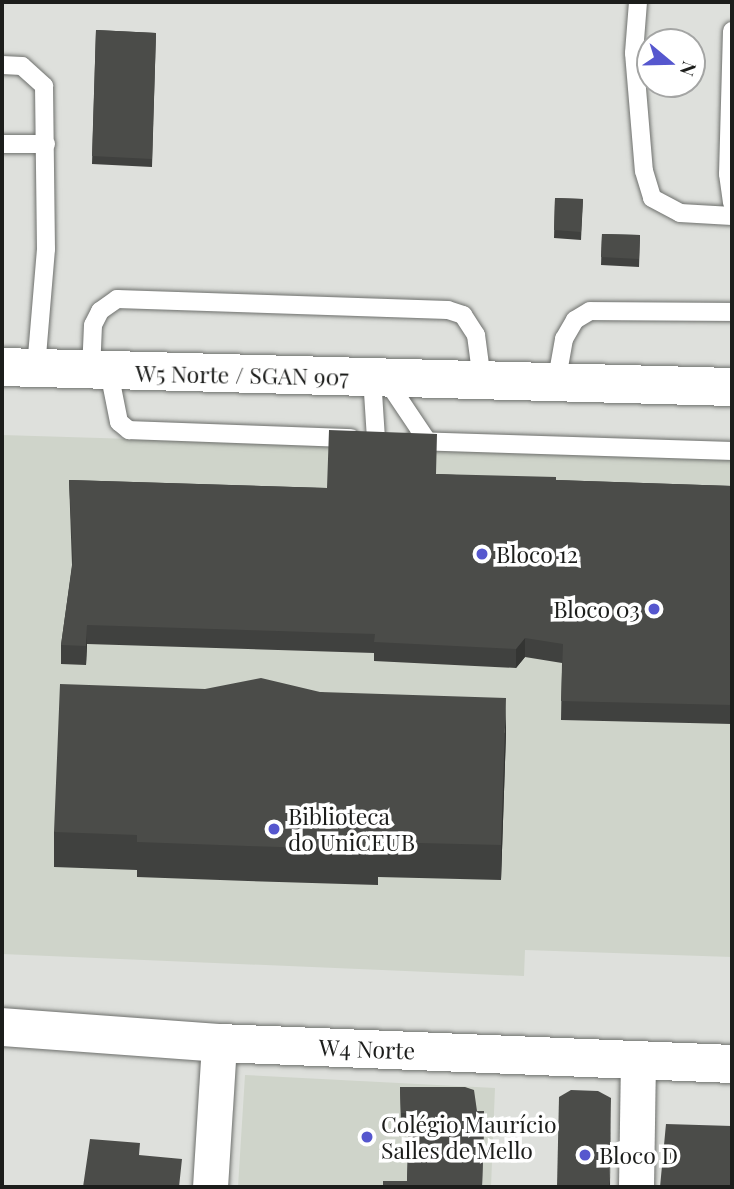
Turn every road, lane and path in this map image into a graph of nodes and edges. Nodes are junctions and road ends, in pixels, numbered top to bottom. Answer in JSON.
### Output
{"nodes":[{"id":1,"x":638,"y":2,"type":"edge"},
{"id":2,"x":732,"y":32,"type":"edge"},
{"id":3,"x":2,"y":65,"type":"edge"},
{"id":4,"x":2,"y":144,"type":"edge"},
{"id":5,"x":46,"y":145,"type":"junction"},
{"id":6,"x":732,"y":203,"type":"edge"},
{"id":7,"x":732,"y":216,"type":"edge"},
{"id":8,"x":732,"y":312,"type":"edge"},
{"id":9,"x":19,"y":367,"type":"edge"},
{"id":10,"x":100,"y":371,"type":"junction"},
{"id":11,"x":379,"y":377,"type":"junction"},
{"id":12,"x":482,"y":380,"type":"junction"},
{"id":13,"x":556,"y":384,"type":"junction"},
{"id":14,"x":732,"y":387,"type":"edge"},
{"id":15,"x":376,"y":439,"type":"junction"},
{"id":16,"x":428,"y":442,"type":"junction"},
{"id":17,"x":732,"y":451,"type":"edge"},
{"id":18,"x":2,"y":1027,"type":"edge"},
{"id":19,"x":219,"y":1043,"type":"junction"},
{"id":20,"x":638,"y":1062,"type":"junction"},
{"id":21,"x":732,"y":1064,"type":"edge"},
{"id":22,"x":210,"y":1187,"type":"edge"},
{"id":23,"x":636,"y":1187,"type":"edge"}],
"edges":[{"from":1,"to":7,"type":"lane"},
{"from":2,"to":6,"type":"lane"},
{"from":3,"to":5,"type":"lane"},
{"from":4,"to":5,"type":"lane"},
{"from":5,"to":9,"type":"lane"},
{"from":8,"to":13,"type":"lane"},
{"from":9,"to":10,"type":"main road","name":"W5 Norte / SGAN 907"},
{"from":10,"to":11,"type":"main road","name":"W5 Norte / SGAN 907"},
{"from":10,"to":12,"type":"lane"},
{"from":10,"to":15,"type":"lane"},
{"from":11,"to":12,"type":"main road","name":"W5 Norte / SGAN 907"},
{"from":11,"to":15,"type":"lane"},
{"from":11,"to":16,"type":"lane"},
{"from":12,"to":13,"type":"main road","name":"W5 Norte / SGAN 907"},
{"from":13,"to":14,"type":"main road","name":"W5 Norte / SGAN 907"},
{"from":15,"to":16,"type":"lane"},
{"from":16,"to":17,"type":"lane"},
{"from":18,"to":19,"type":"main road","name":"W4 Norte"},
{"from":19,"to":20,"type":"main road","name":"W4 Norte"},
{"from":19,"to":22,"type":"street"},
{"from":20,"to":21,"type":"main road","name":"W4 Norte"},
{"from":20,"to":23,"type":"street"}]}
